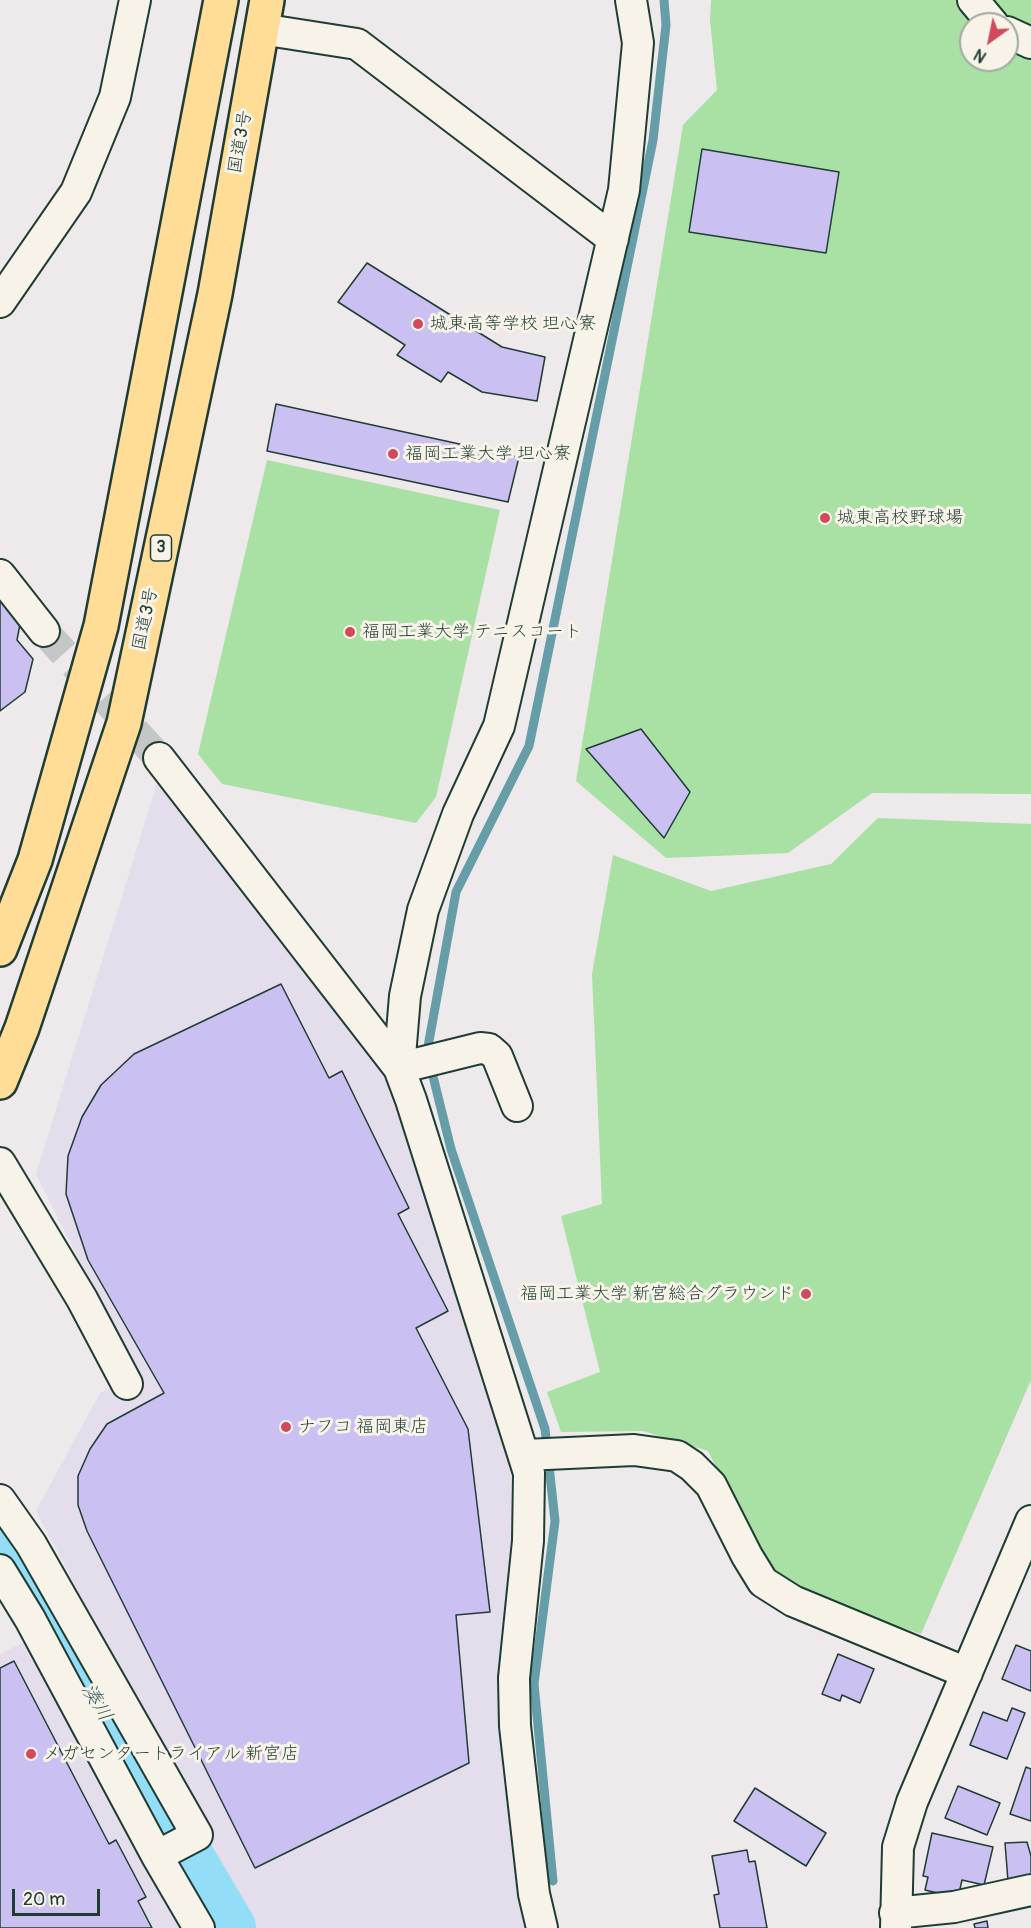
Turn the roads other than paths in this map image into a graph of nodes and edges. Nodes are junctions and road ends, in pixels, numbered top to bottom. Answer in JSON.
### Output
{"nodes":[{"id":1,"x":135,"y":0,"type":"edge"},
{"id":2,"x":221,"y":0,"type":"edge"},
{"id":3,"x":631,"y":0,"type":"edge"},
{"id":4,"x":973,"y":0,"type":"edge"},
{"id":5,"x":983,"y":12,"type":"edge"},
{"id":6,"x":264,"y":15,"type":"edge"},
{"id":7,"x":613,"y":239,"type":"junction"},
{"id":8,"x":0,"y":302,"type":"edge"},
{"id":9,"x":0,"y":575,"type":"edge"},
{"id":10,"x":44,"y":631,"type":"tunnel mouth"},
{"id":11,"x":159,"y":758,"type":"tunnel mouth"},
{"id":12,"x":0,"y":949,"type":"edge"},
{"id":13,"x":399,"y":1068,"type":"junction"},
{"id":14,"x":0,"y":1082,"type":"edge"},
{"id":15,"x":517,"y":1106,"type":"dead end"},
{"id":16,"x":0,"y":1163,"type":"edge"},
{"id":17,"x":127,"y":1384,"type":"dead end"},
{"id":18,"x":525,"y":1455,"type":"junction"},
{"id":19,"x":0,"y":1500,"type":"edge"},
{"id":20,"x":1031,"y":1521,"type":"edge"},
{"id":21,"x":0,"y":1570,"type":"edge"},
{"id":22,"x":967,"y":1673,"type":"junction"},
{"id":23,"x":157,"y":1856,"type":"junction"},
{"id":24,"x":1031,"y":1890,"type":"edge"},
{"id":25,"x":896,"y":1921,"type":"edge"},
{"id":26,"x":199,"y":1928,"type":"edge"},
{"id":27,"x":542,"y":1928,"type":"edge"}],
"edges":[{"from":1,"to":8,"type":"street"},
{"from":2,"to":12,"type":"highway"},
{"from":3,"to":7,"type":"street"},
{"from":4,"to":5,"type":"street"},
{"from":6,"to":7,"type":"street"},
{"from":6,"to":14,"type":"highway","name":"国道3号","number":"3"},
{"from":7,"to":13,"type":"street"},
{"from":9,"to":10,"type":"street"},
{"from":11,"to":13,"type":"street"},
{"from":13,"to":15,"type":"street"},
{"from":13,"to":18,"type":"street"},
{"from":16,"to":17,"type":"street"},
{"from":18,"to":22,"type":"street"},
{"from":18,"to":27,"type":"street"},
{"from":19,"to":23,"type":"street"},
{"from":20,"to":22,"type":"street"},
{"from":21,"to":23,"type":"street"},
{"from":22,"to":25,"type":"street"},
{"from":23,"to":26,"type":"street"},
{"from":24,"to":25,"type":"street"}]}
